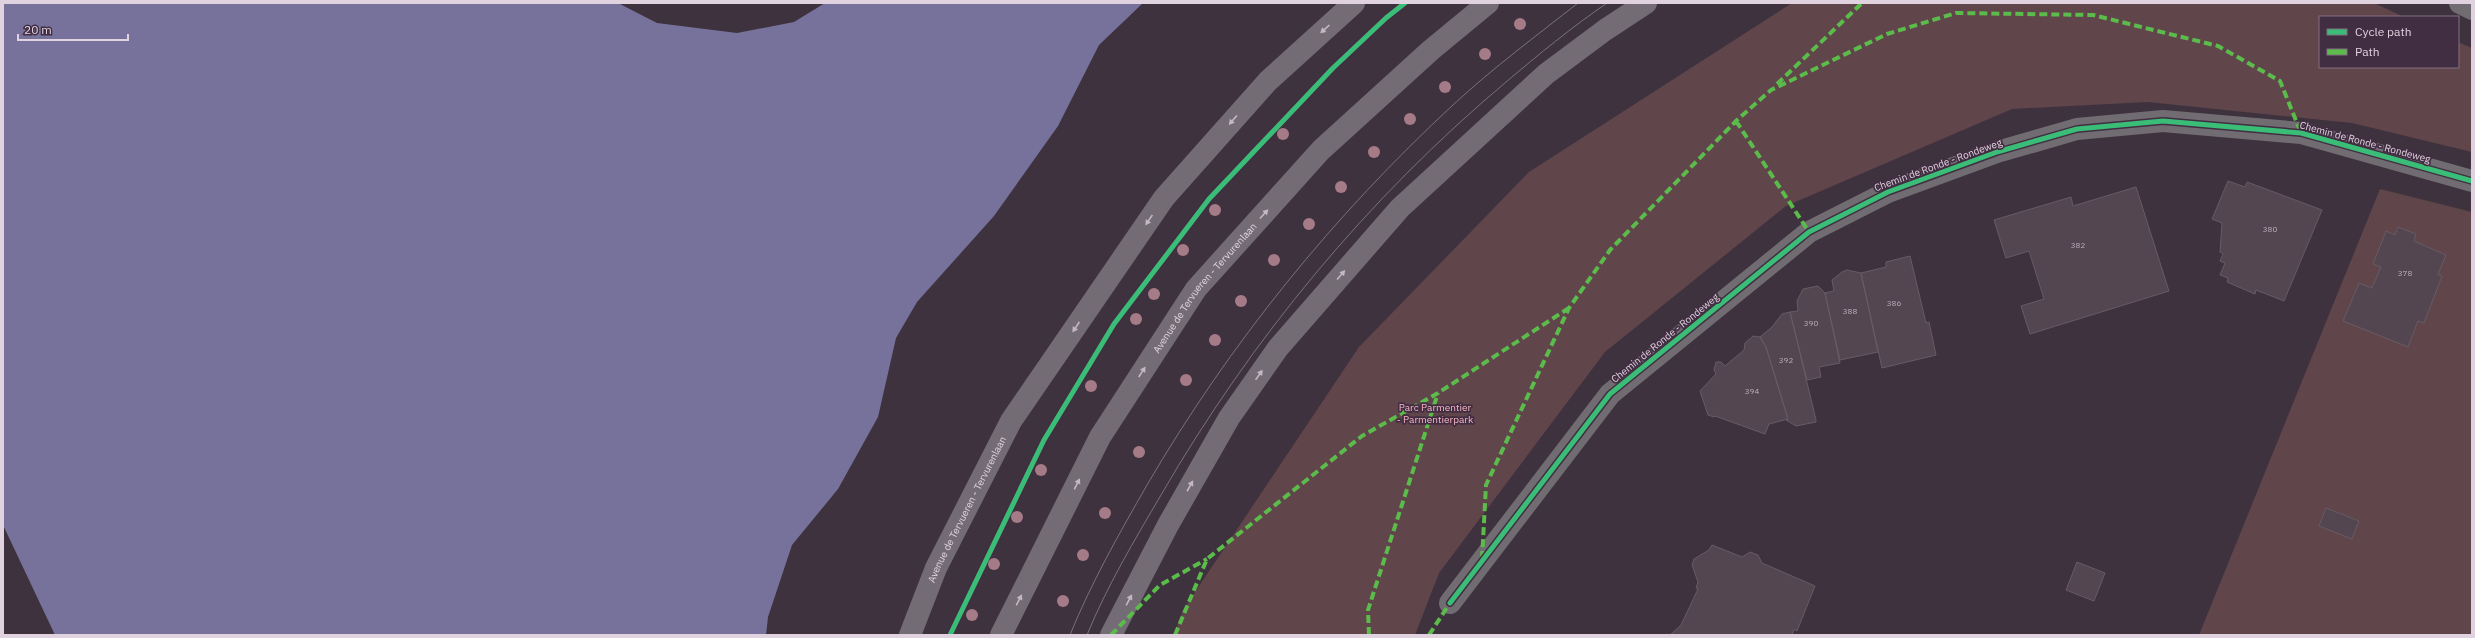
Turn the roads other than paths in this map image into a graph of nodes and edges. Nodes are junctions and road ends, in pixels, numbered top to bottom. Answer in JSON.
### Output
{"nodes":[{"id":1,"x":1354,"y":3,"type":"edge"},
{"id":2,"x":1488,"y":3,"type":"edge"},
{"id":3,"x":1646,"y":3,"type":"edge"},
{"id":4,"x":2460,"y":3,"type":"edge"},
{"id":5,"x":2472,"y":9,"type":"edge"},
{"id":6,"x":2472,"y":181,"type":"edge"},
{"id":7,"x":1450,"y":603,"type":"dead end"},
{"id":8,"x":910,"y":635,"type":"edge"},
{"id":9,"x":1001,"y":635,"type":"edge"},
{"id":10,"x":1111,"y":635,"type":"edge"}],
"edges":[{"from":1,"to":8,"type":"main road","name":"Avenue de Tervueren - Tervurenlaan","one_way":true},
{"from":9,"to":2,"type":"main road","name":"Avenue de Tervueren - Tervurenlaan","one_way":true},
{"from":10,"to":3,"type":"main road","one_way":true},
{"from":4,"to":5,"type":"street"},
{"from":6,"to":7,"type":"street","name":"Chemin de Ronde - Rondeweg"}]}
